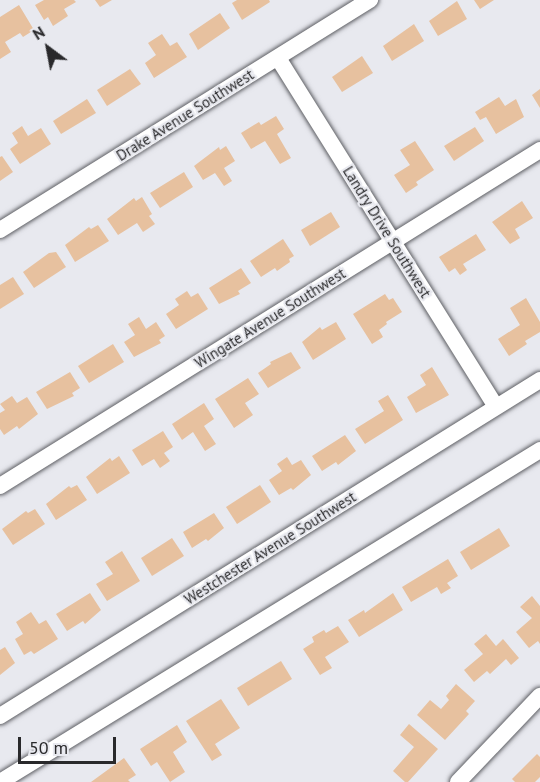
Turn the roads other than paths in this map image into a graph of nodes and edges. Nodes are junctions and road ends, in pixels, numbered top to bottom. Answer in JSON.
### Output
{"nodes":[{"id":1,"x":370,"y":0,"type":"edge"},
{"id":2,"x":278,"y":57,"type":"junction"},
{"id":3,"x":540,"y":150,"type":"edge"},
{"id":4,"x":0,"y":230,"type":"edge"},
{"id":5,"x":393,"y":241,"type":"junction"},
{"id":6,"x":540,"y":380,"type":"edge"},
{"id":7,"x":496,"y":406,"type":"junction"},
{"id":8,"x":540,"y":450,"type":"edge"},
{"id":9,"x":0,"y":486,"type":"edge"},
{"id":10,"x":540,"y":696,"type":"edge"},
{"id":11,"x":0,"y":716,"type":"edge"},
{"id":12,"x":0,"y":782,"type":"edge"},
{"id":13,"x":458,"y":782,"type":"edge"}],
"edges":[{"from":1,"to":2,"type":"street","name":"Drake Avenue Southwest"},
{"from":2,"to":4,"type":"street","name":"Drake Avenue Southwest"},
{"from":2,"to":5,"type":"street","name":"Landry Drive Southwest"},
{"from":3,"to":5,"type":"street","name":"Wingate Avenue Southwest"},
{"from":5,"to":7,"type":"street","name":"Landry Drive Southwest"},
{"from":5,"to":9,"type":"street","name":"Wingate Avenue Southwest"},
{"from":6,"to":7,"type":"street","name":"Westchester Avenue Southwest"},
{"from":7,"to":11,"type":"street","name":"Westchester Avenue Southwest"},
{"from":8,"to":12,"type":"street"},
{"from":10,"to":13,"type":"street"}]}
